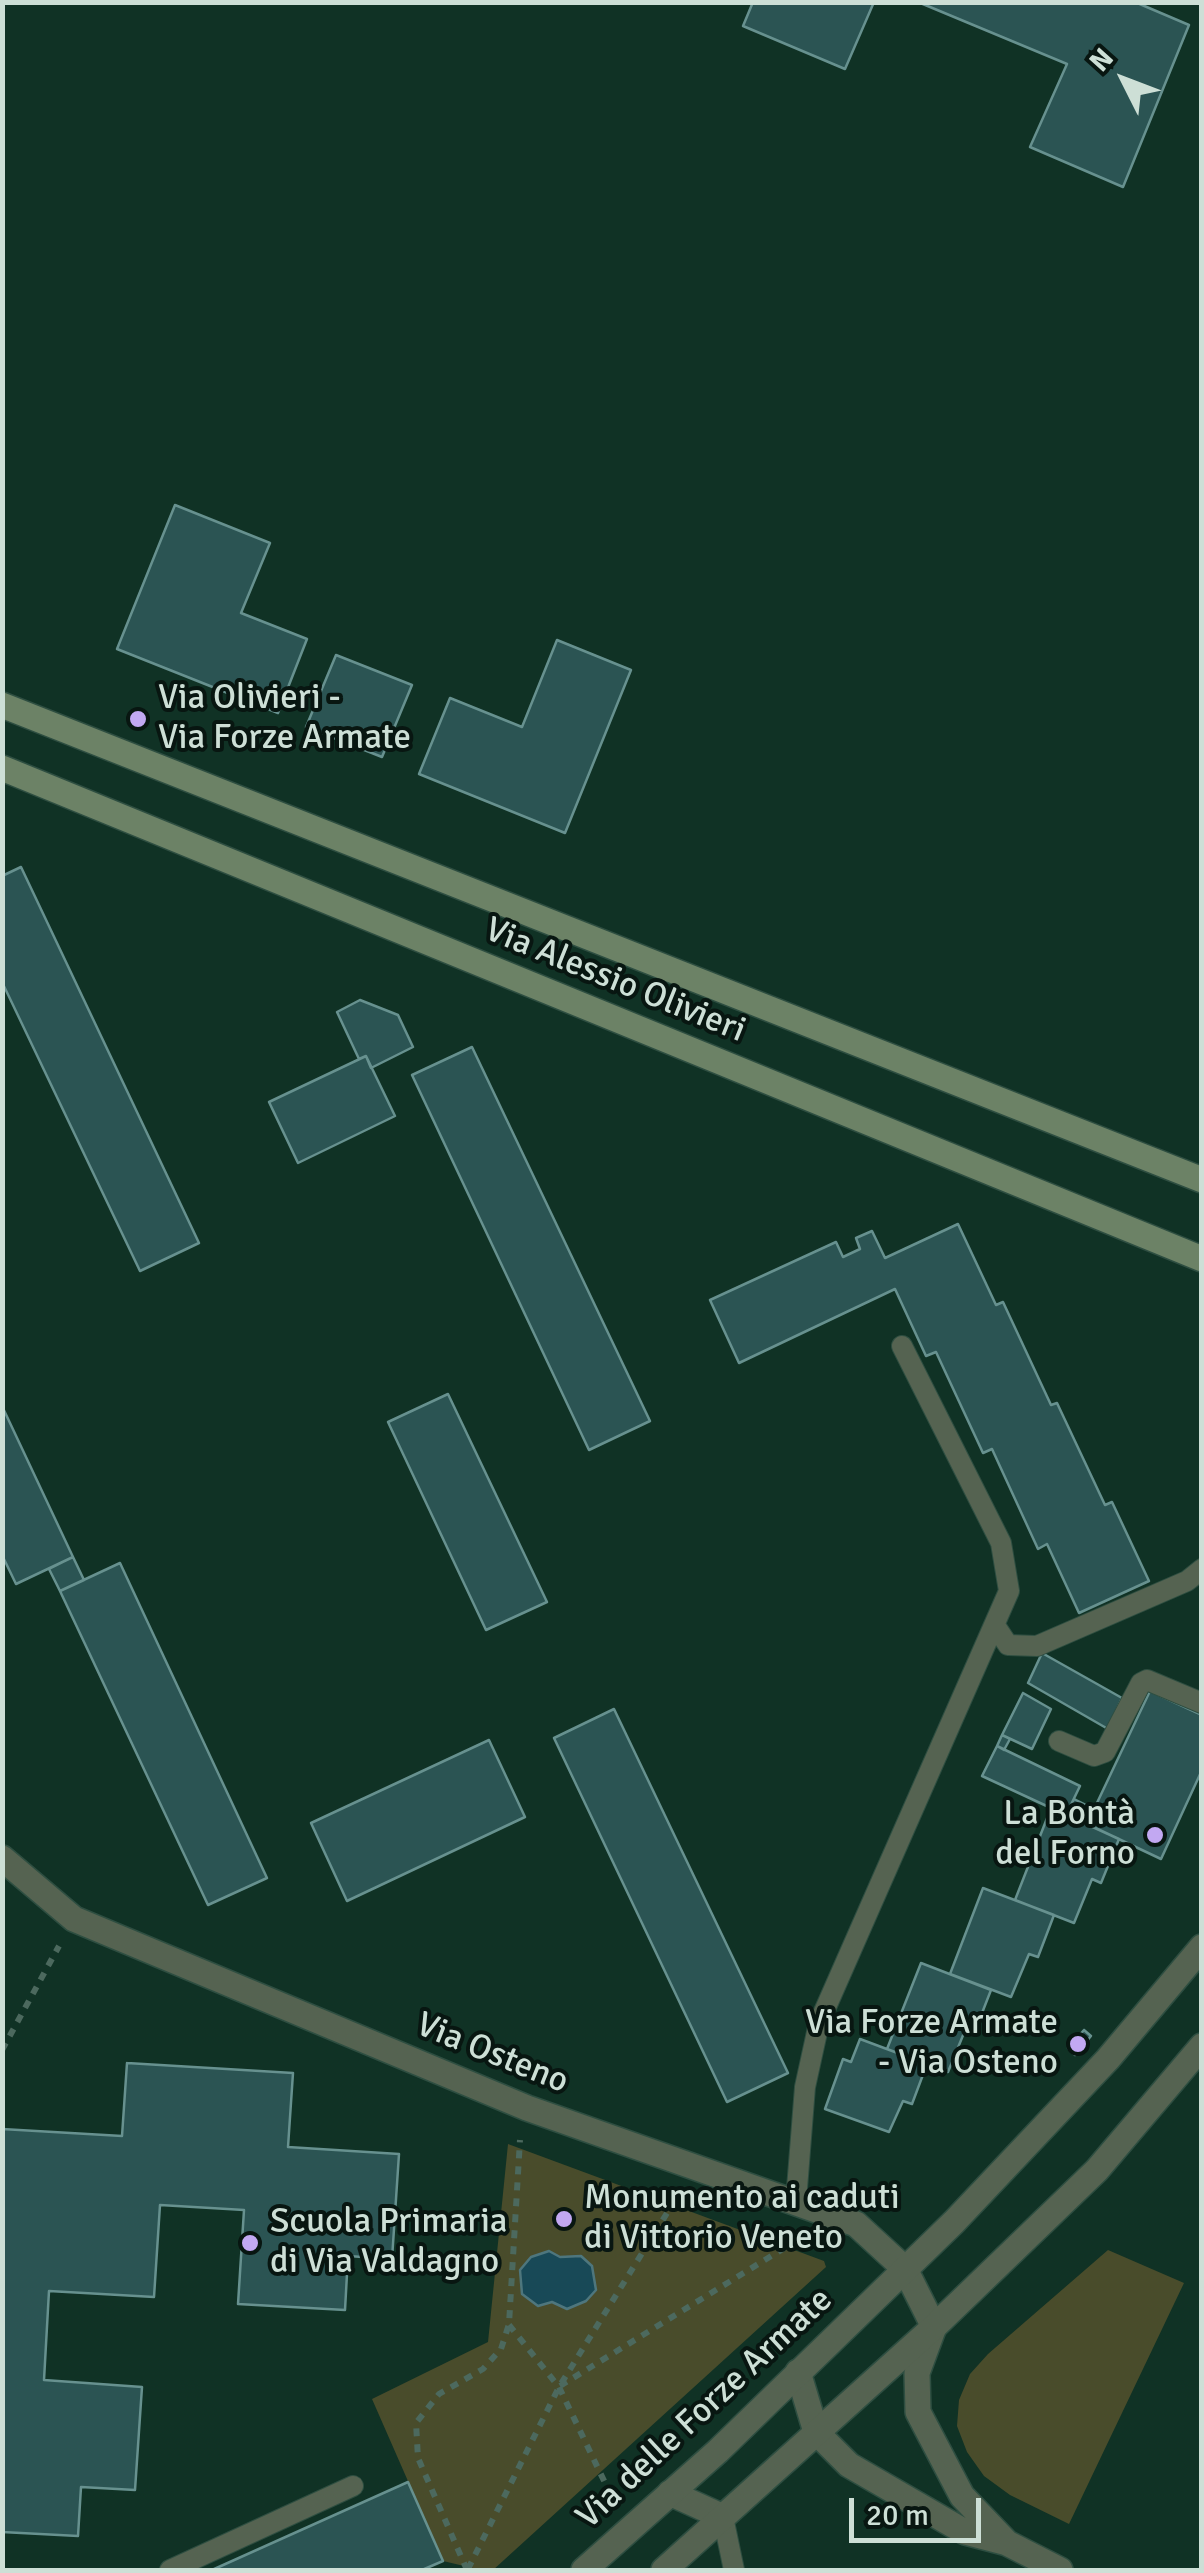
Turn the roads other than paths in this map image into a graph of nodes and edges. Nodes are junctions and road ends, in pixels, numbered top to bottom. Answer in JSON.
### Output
{"nodes":[{"id":1,"x":2,"y":705,"type":"edge"},
{"id":2,"x":2,"y":768,"type":"edge"},
{"id":3,"x":1202,"y":1180,"type":"edge"},
{"id":4,"x":1202,"y":1259,"type":"edge"},
{"id":5,"x":902,"y":1346,"type":"dead end"},
{"id":6,"x":1202,"y":1569,"type":"edge"},
{"id":7,"x":996,"y":1627,"type":"junction"},
{"id":8,"x":1202,"y":1704,"type":"edge"},
{"id":9,"x":1059,"y":1740,"type":"dead end"},
{"id":10,"x":2,"y":1858,"type":"edge"},
{"id":11,"x":1202,"y":1948,"type":"edge"},
{"id":12,"x":1202,"y":2046,"type":"edge"},
{"id":13,"x":796,"y":2200,"type":"junction"},
{"id":14,"x":905,"y":2268,"type":"junction"},
{"id":15,"x":934,"y":2327,"type":"junction"},
{"id":16,"x":798,"y":2372,"type":"junction"},
{"id":17,"x":816,"y":2432,"type":"junction"},
{"id":18,"x":353,"y":2486,"type":"dead end"},
{"id":19,"x":670,"y":2494,"type":"junction"},
{"id":20,"x":723,"y":2517,"type":"junction"},
{"id":21,"x":1007,"y":2543,"type":"junction"},
{"id":22,"x":1051,"y":2568,"type":"edge"},
{"id":23,"x":170,"y":2570,"type":"edge"},
{"id":24,"x":584,"y":2570,"type":"edge"},
{"id":25,"x":664,"y":2570,"type":"edge"},
{"id":26,"x":734,"y":2570,"type":"edge"}],
"edges":[{"from":1,"to":3,"type":"main road","name":"Via Alessio Olivieri"},
{"from":2,"to":4,"type":"main road","name":"Via Alessio Olivieri"},
{"from":5,"to":7,"type":"lane"},
{"from":6,"to":7,"type":"lane"},
{"from":7,"to":13,"type":"lane"},
{"from":8,"to":9,"type":"lane"},
{"from":10,"to":13,"type":"street","name":"Via Osteno"},
{"from":11,"to":14,"type":"street","name":"Via delle Forze Armate"},
{"from":12,"to":15,"type":"street"},
{"from":13,"to":14,"type":"street","name":"Via Osteno"},
{"from":14,"to":15,"type":"street","name":"Via Osteno"},
{"from":14,"to":16,"type":"street","name":"Via delle Forze Armate"},
{"from":15,"to":17,"type":"street"},
{"from":15,"to":21,"type":"street"},
{"from":16,"to":17,"type":"street"},
{"from":16,"to":19,"type":"street","name":"Via delle Forze Armate"},
{"from":17,"to":20,"type":"street"},
{"from":17,"to":21,"type":"street"},
{"from":18,"to":23,"type":"lane"},
{"from":19,"to":20,"type":"street"},
{"from":19,"to":24,"type":"street","name":"Via delle Forze Armate"},
{"from":20,"to":25,"type":"street"},
{"from":20,"to":26,"type":"lane"},
{"from":21,"to":22,"type":"street"}]}
